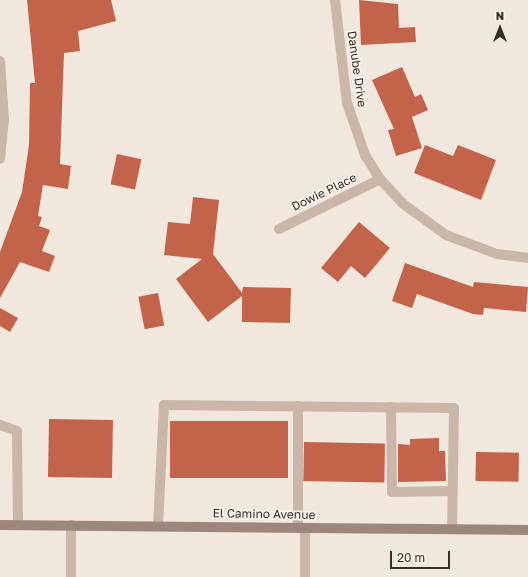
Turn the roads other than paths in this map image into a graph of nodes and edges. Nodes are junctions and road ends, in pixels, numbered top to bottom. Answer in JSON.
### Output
{"nodes":[{"id":1,"x":335,"y":0,"type":"edge"},
{"id":2,"x":0,"y":61,"type":"edge"},
{"id":3,"x":0,"y":159,"type":"edge"},
{"id":4,"x":380,"y":179,"type":"junction"},
{"id":5,"x":279,"y":229,"type":"dead end"},
{"id":6,"x":528,"y":258,"type":"edge"},
{"id":7,"x":298,"y":406,"type":"junction"},
{"id":8,"x":391,"y":407,"type":"junction"},
{"id":9,"x":0,"y":425,"type":"edge"},
{"id":10,"x":452,"y":491,"type":"junction"},
{"id":11,"x":0,"y":525,"type":"edge"},
{"id":12,"x":18,"y":525,"type":"junction"},
{"id":13,"x":71,"y":525,"type":"junction"},
{"id":14,"x":158,"y":526,"type":"junction"},
{"id":15,"x":302,"y":528,"type":"junction"},
{"id":16,"x":452,"y":529,"type":"junction"},
{"id":17,"x":528,"y":530,"type":"edge"},
{"id":18,"x":71,"y":577,"type":"edge"},
{"id":19,"x":305,"y":577,"type":"edge"}],
"edges":[{"from":1,"to":4,"type":"street","name":"Danube Drive"},
{"from":2,"to":3,"type":"street"},
{"from":4,"to":5,"type":"street","name":"Dowie Place"},
{"from":4,"to":6,"type":"street","name":"Danube Drive"},
{"from":7,"to":8,"type":"street"},
{"from":7,"to":14,"type":"street"},
{"from":7,"to":15,"type":"street"},
{"from":8,"to":10,"type":"street"},
{"from":8,"to":10,"type":"street"},
{"from":9,"to":12,"type":"street"},
{"from":10,"to":16,"type":"street"},
{"from":11,"to":12,"type":"main road","name":"El Camino Avenue"},
{"from":12,"to":13,"type":"main road","name":"El Camino Avenue"},
{"from":13,"to":14,"type":"main road","name":"El Camino Avenue"},
{"from":13,"to":18,"type":"street"},
{"from":14,"to":15,"type":"main road","name":"El Camino Avenue"},
{"from":15,"to":16,"type":"main road","name":"El Camino Avenue"},
{"from":15,"to":19,"type":"street"},
{"from":16,"to":17,"type":"main road","name":"El Camino Avenue"}]}
